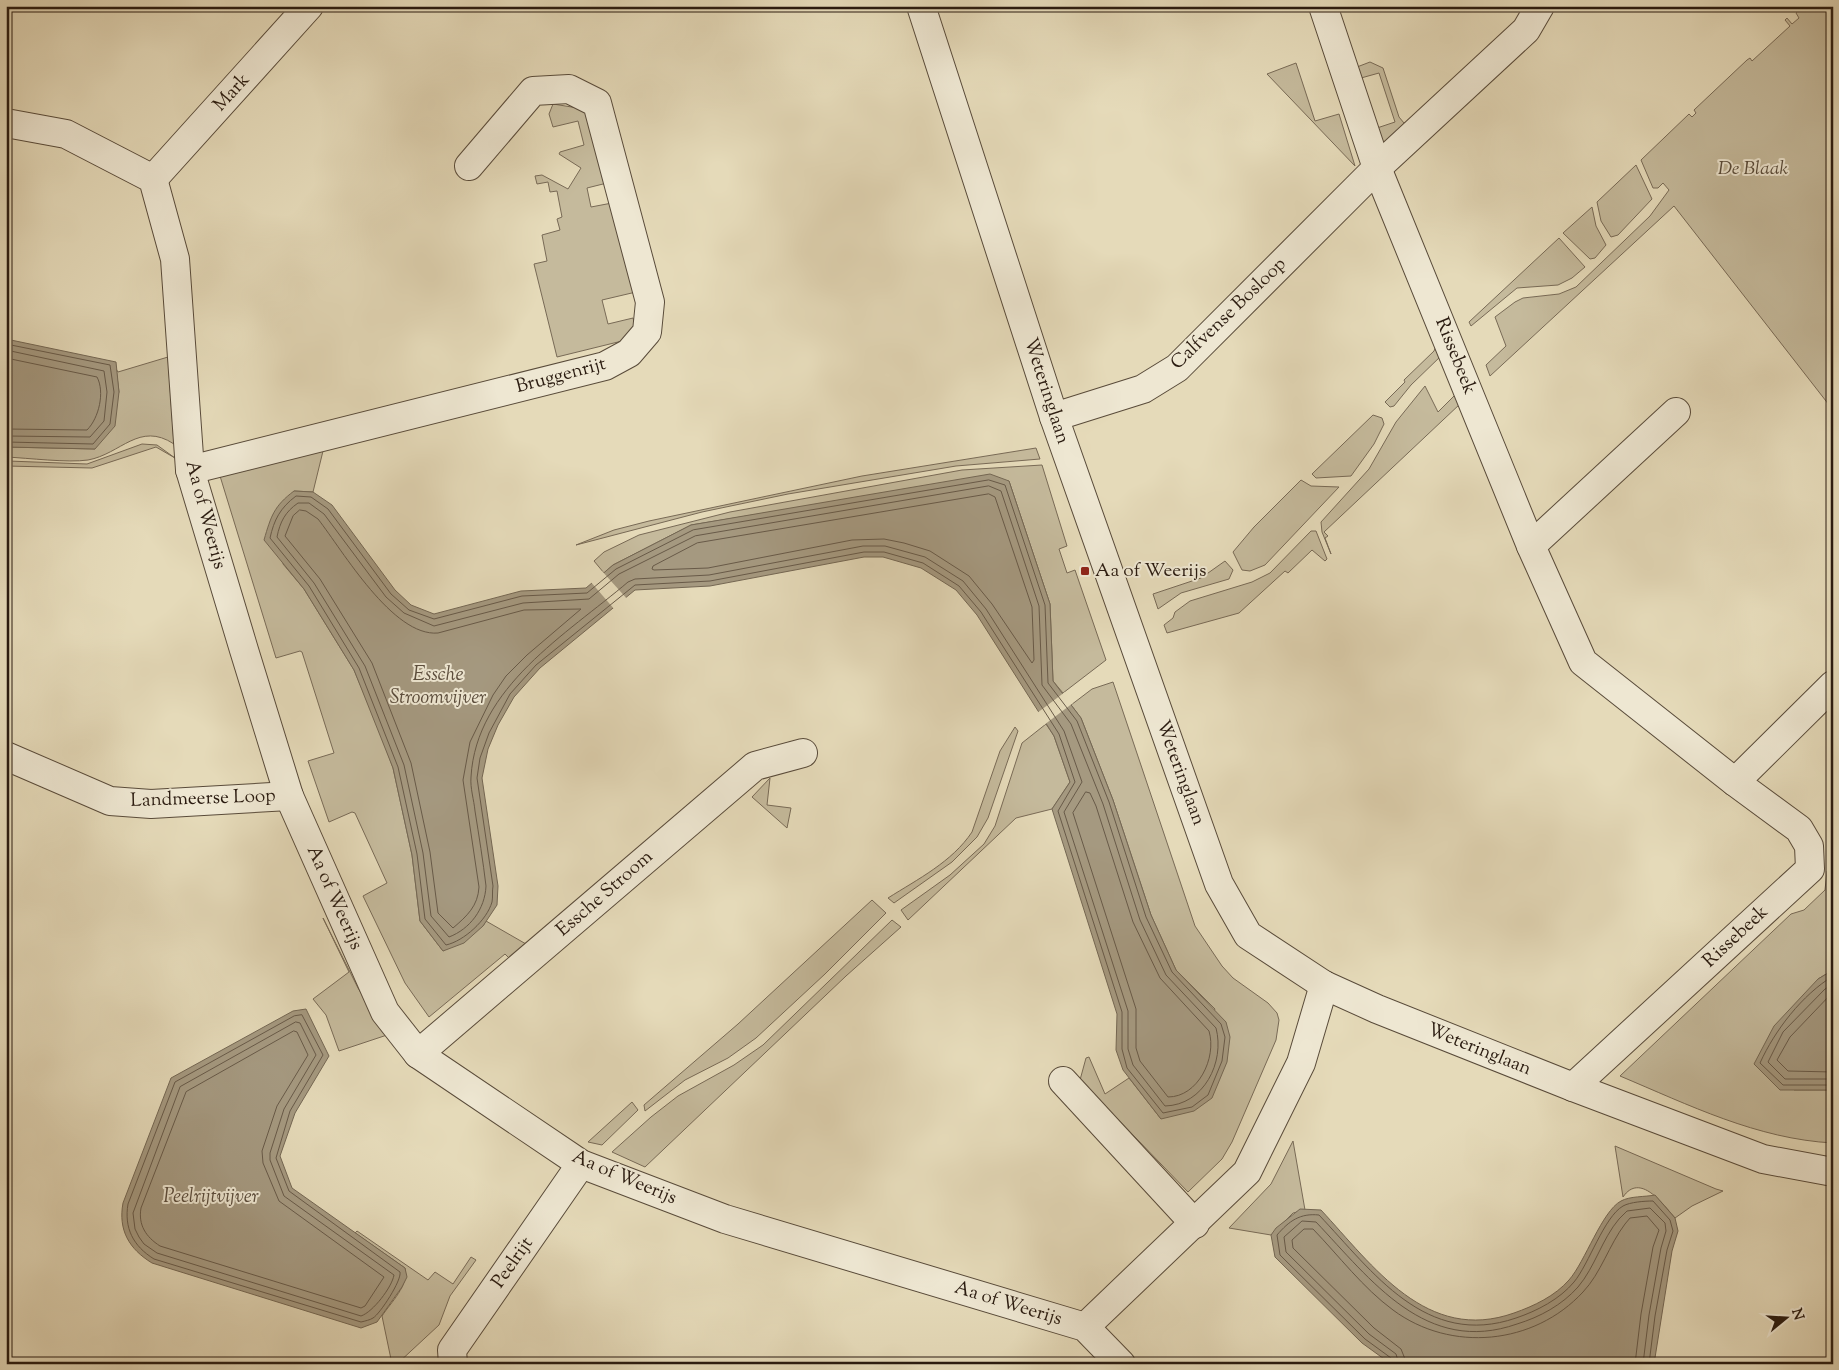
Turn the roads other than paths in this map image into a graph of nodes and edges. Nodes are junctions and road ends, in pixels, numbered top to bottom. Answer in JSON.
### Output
{"nodes":[{"id":1,"x":309,"y":6,"type":"edge"},
{"id":2,"x":921,"y":6,"type":"edge"},
{"id":3,"x":1323,"y":6,"type":"edge"},
{"id":4,"x":1540,"y":6,"type":"edge"},
{"id":5,"x":6,"y":123,"type":"edge"},
{"id":6,"x":468,"y":166,"type":"dead end"},
{"id":7,"x":1378,"y":168,"type":"junction"},
{"id":8,"x":153,"y":179,"type":"junction"},
{"id":9,"x":1676,"y":412,"type":"dead end"},
{"id":10,"x":1054,"y":417,"type":"junction"},
{"id":11,"x":190,"y":470,"type":"junction"},
{"id":12,"x":1531,"y":546,"type":"junction"},
{"id":13,"x":1833,"y":685,"type":"edge"},
{"id":14,"x":803,"y":753,"type":"dead end"},
{"id":15,"x":6,"y":756,"type":"edge"},
{"id":16,"x":1735,"y":782,"type":"junction"},
{"id":17,"x":289,"y":796,"type":"junction"},
{"id":18,"x":1324,"y":985,"type":"junction"},
{"id":19,"x":418,"y":1054,"type":"junction"},
{"id":20,"x":1063,"y":1081,"type":"dead end"},
{"id":21,"x":1573,"y":1087,"type":"junction"},
{"id":22,"x":581,"y":1164,"type":"junction"},
{"id":23,"x":1833,"y":1172,"type":"edge"},
{"id":24,"x":1195,"y":1224,"type":"junction"},
{"id":25,"x":1085,"y":1327,"type":"junction"},
{"id":26,"x":452,"y":1364,"type":"edge"},
{"id":27,"x":1121,"y":1364,"type":"edge"}],
"edges":[{"from":1,"to":8,"type":"street","name":"Mark"},
{"from":2,"to":10,"type":"street","name":"Weteringlaan"},
{"from":3,"to":7,"type":"street"},
{"from":4,"to":7,"type":"street","name":"Calfvense Bosloop"},
{"from":5,"to":8,"type":"street"},
{"from":6,"to":11,"type":"street","name":"Bruggenrijt"},
{"from":7,"to":10,"type":"street","name":"Calfvense Bosloop"},
{"from":7,"to":12,"type":"street","name":"Rissebeek"},
{"from":8,"to":11,"type":"street","name":"Aa of Weerijs"},
{"from":9,"to":12,"type":"street"},
{"from":10,"to":18,"type":"street","name":"Weteringlaan"},
{"from":11,"to":17,"type":"street","name":"Aa of Weerijs"},
{"from":12,"to":16,"type":"street","name":"Rissebeek"},
{"from":13,"to":16,"type":"street"},
{"from":14,"to":19,"type":"street","name":"Essche Stroom"},
{"from":15,"to":17,"type":"street","name":"Landmeerse Loop"},
{"from":16,"to":21,"type":"street","name":"Rissebeek"},
{"from":17,"to":19,"type":"street","name":"Aa of Weerijs"},
{"from":18,"to":21,"type":"street","name":"Weteringlaan"},
{"from":18,"to":24,"type":"street","name":"Aa of Weerijs"},
{"from":19,"to":22,"type":"street","name":"Aa of Weerijs"},
{"from":20,"to":24,"type":"street"},
{"from":21,"to":23,"type":"street","name":"Weteringlaan"},
{"from":22,"to":25,"type":"street","name":"Aa of Weerijs"},
{"from":22,"to":26,"type":"street","name":"Peelrijt"},
{"from":24,"to":25,"type":"street","name":"Aa of Weerijs"},
{"from":25,"to":27,"type":"street","name":"Aa of Weerijs"}]}
